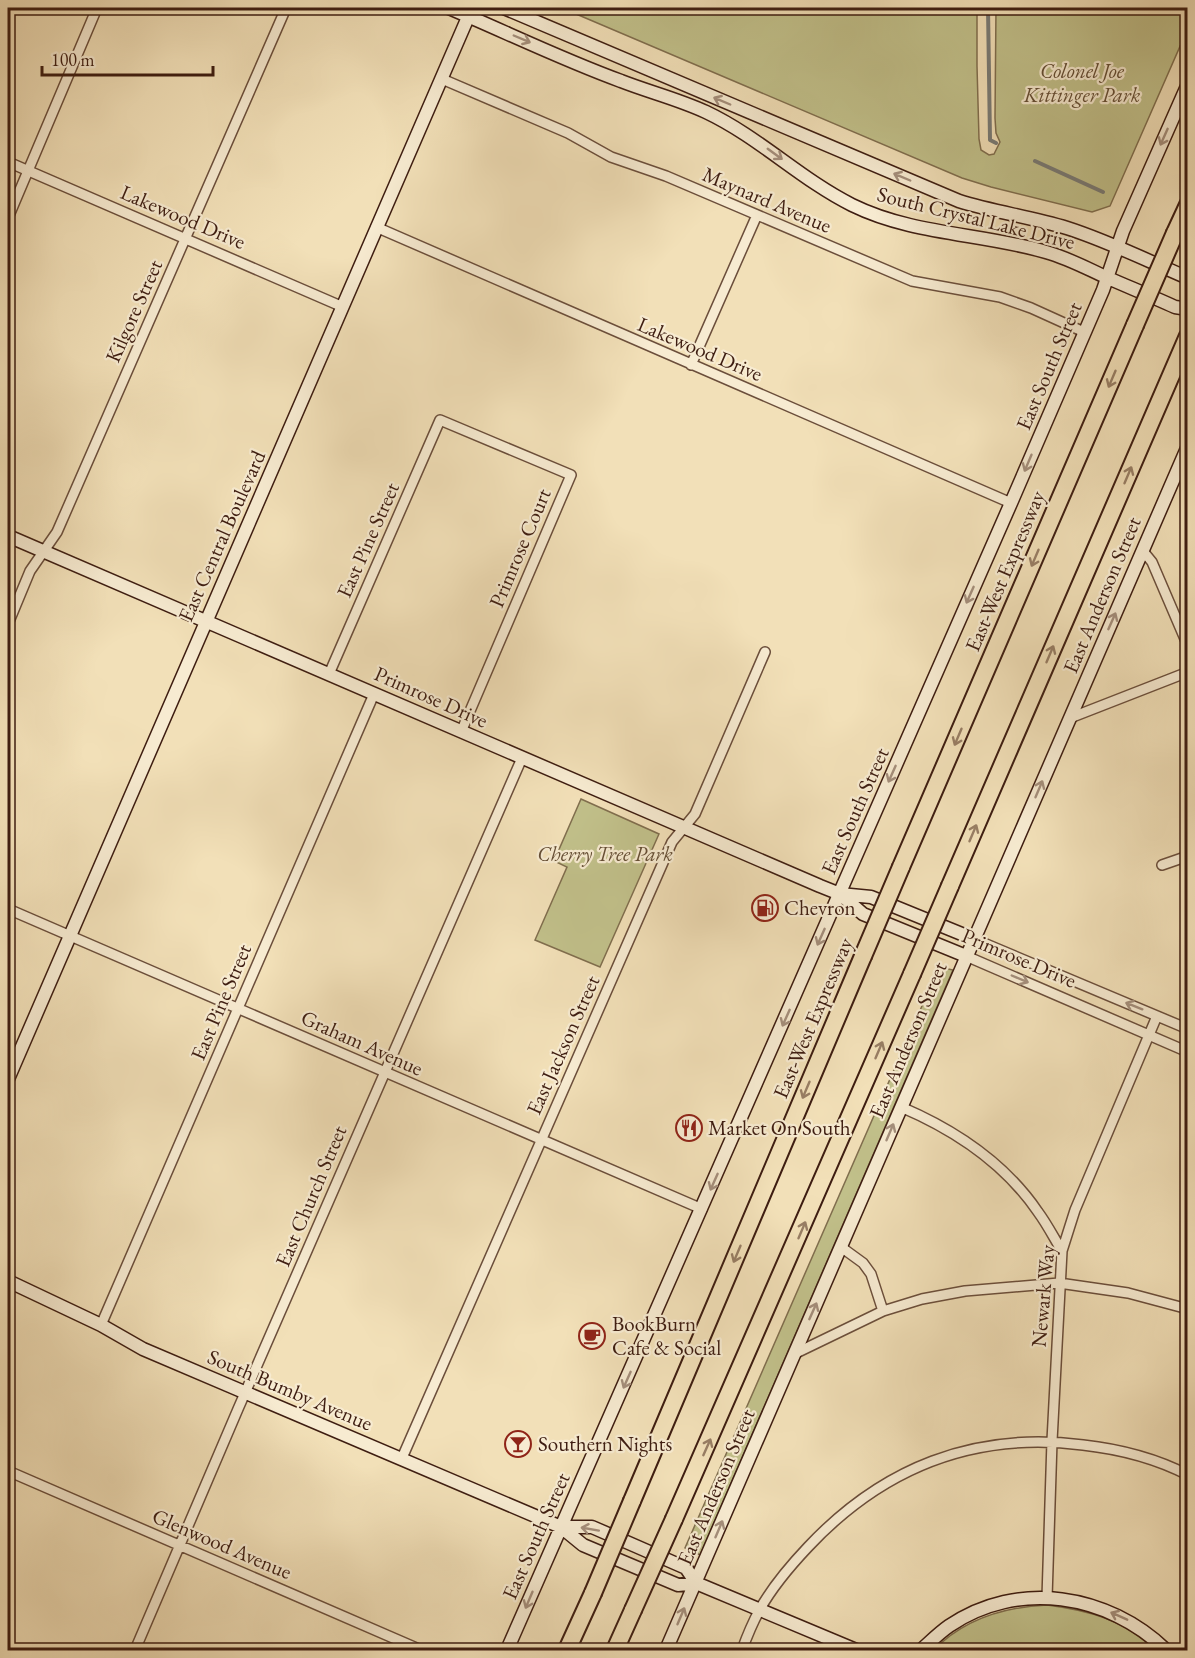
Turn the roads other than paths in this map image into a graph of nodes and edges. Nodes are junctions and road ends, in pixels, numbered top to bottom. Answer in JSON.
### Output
{"nodes":[{"id":1,"x":98,"y":8,"type":"edge"},
{"id":2,"x":286,"y":8,"type":"edge"},
{"id":3,"x":449,"y":8,"type":"edge"},
{"id":4,"x":504,"y":8,"type":"edge"},
{"id":5,"x":470,"y":12,"type":"edge"},
{"id":6,"x":442,"y":79,"type":"junction"},
{"id":7,"x":1188,"y":84,"type":"edge"},
{"id":8,"x":8,"y":162,"type":"edge"},
{"id":9,"x":28,"y":171,"type":"junction"},
{"id":10,"x":1188,"y":205,"type":"edge"},
{"id":11,"x":756,"y":215,"type":"junction"},
{"id":12,"x":8,"y":218,"type":"edge"},
{"id":13,"x":376,"y":227,"type":"junction"},
{"id":14,"x":186,"y":238,"type":"junction"},
{"id":15,"x":1116,"y":248,"type":"junction"},
{"id":16,"x":1107,"y":277,"type":"junction"},
{"id":17,"x":1188,"y":278,"type":"edge"},
{"id":18,"x":343,"y":307,"type":"junction"},
{"id":19,"x":1188,"y":309,"type":"edge"},
{"id":20,"x":1084,"y":332,"type":"junction"},
{"id":21,"x":1185,"y":341,"type":"edge"},
{"id":22,"x":691,"y":365,"type":"junction"},
{"id":23,"x":440,"y":420,"type":"joint"},
{"id":24,"x":1188,"y":446,"type":"edge"},
{"id":25,"x":1011,"y":503,"type":"junction"},
{"id":26,"x":8,"y":536,"type":"edge"},
{"id":27,"x":44,"y":551,"type":"junction"},
{"id":28,"x":1143,"y":551,"type":"junction"},
{"id":29,"x":206,"y":621,"type":"junction"},
{"id":30,"x":8,"y":624,"type":"edge"},
{"id":31,"x":1188,"y":646,"type":"edge"},
{"id":32,"x":765,"y":652,"type":"dead end"},
{"id":33,"x":1188,"y":672,"type":"edge"},
{"id":34,"x":329,"y":674,"type":"junction"},
{"id":35,"x":374,"y":694,"type":"junction"},
{"id":36,"x":1070,"y":718,"type":"junction"},
{"id":37,"x":461,"y":732,"type":"junction"},
{"id":38,"x":522,"y":758,"type":"junction"},
{"id":39,"x":684,"y":827,"type":"junction"},
{"id":40,"x":1188,"y":856,"type":"edge"},
{"id":41,"x":1162,"y":865,"type":"dead end"},
{"id":42,"x":840,"y":894,"type":"junction"},
{"id":43,"x":8,"y":909,"type":"edge"},
{"id":44,"x":70,"y":935,"type":"junction"},
{"id":45,"x":974,"y":939,"type":"junction"},
{"id":46,"x":966,"y":956,"type":"junction"},
{"id":47,"x":237,"y":1008,"type":"junction"},
{"id":48,"x":1157,"y":1016,"type":"junction"},
{"id":49,"x":1188,"y":1029,"type":"edge"},
{"id":50,"x":1149,"y":1035,"type":"junction"},
{"id":51,"x":1188,"y":1052,"type":"edge"},
{"id":52,"x":384,"y":1073,"type":"junction"},
{"id":53,"x":8,"y":1079,"type":"edge"},
{"id":54,"x":901,"y":1107,"type":"junction"},
{"id":55,"x":541,"y":1139,"type":"junction"},
{"id":56,"x":702,"y":1209,"type":"junction"},
{"id":57,"x":840,"y":1247,"type":"junction"},
{"id":58,"x":1062,"y":1251,"type":"junction"},
{"id":59,"x":8,"y":1281,"type":"edge"},
{"id":60,"x":1059,"y":1283,"type":"junction"},
{"id":61,"x":1188,"y":1309,"type":"edge"},
{"id":62,"x":883,"y":1311,"type":"junction"},
{"id":63,"x":101,"y":1325,"type":"junction"},
{"id":64,"x":794,"y":1354,"type":"junction"},
{"id":65,"x":245,"y":1392,"type":"junction"},
{"id":66,"x":1052,"y":1441,"type":"junction"},
{"id":67,"x":402,"y":1458,"type":"junction"},
{"id":68,"x":8,"y":1471,"type":"edge"},
{"id":69,"x":1188,"y":1475,"type":"edge"},
{"id":70,"x":561,"y":1527,"type":"junction"},
{"id":71,"x":180,"y":1546,"type":"junction"},
{"id":72,"x":696,"y":1582,"type":"junction"},
{"id":73,"x":1047,"y":1598,"type":"junction"},
{"id":74,"x":759,"y":1610,"type":"junction"},
{"id":75,"x":135,"y":1650,"type":"edge"},
{"id":76,"x":422,"y":1650,"type":"edge"},
{"id":77,"x":507,"y":1650,"type":"edge"},
{"id":78,"x":567,"y":1650,"type":"edge"},
{"id":79,"x":615,"y":1650,"type":"edge"},
{"id":80,"x":666,"y":1650,"type":"edge"},
{"id":81,"x":742,"y":1650,"type":"edge"},
{"id":82,"x":856,"y":1650,"type":"edge"},
{"id":83,"x":921,"y":1650,"type":"edge"},
{"id":84,"x":1166,"y":1650,"type":"edge"}],
"edges":[{"from":1,"to":9,"type":"street"},
{"from":2,"to":14,"type":"street","name":"Kilgore Street"},
{"from":3,"to":5,"type":"main road","name":"South Crystal Lake Drive"},
{"from":15,"to":4,"type":"main road","name":"South Crystal Lake Drive","one_way":true},
{"from":5,"to":6,"type":"main road","name":"East Central Boulevard"},
{"from":5,"to":16,"type":"main road","name":"South Crystal Lake Drive","one_way":true},
{"from":6,"to":11,"type":"street","name":"Maynard Avenue"},
{"from":6,"to":13,"type":"main road","name":"East Central Boulevard"},
{"from":7,"to":15,"type":"main road","name":"East South Street","one_way":true},
{"from":8,"to":9,"type":"street","name":"Lakewood Drive"},
{"from":9,"to":12,"type":"street"},
{"from":9,"to":14,"type":"street","name":"Lakewood Drive"},
{"from":10,"to":78,"type":"highway","name":"East-West Expressway","one_way":true,"bridge":true},
{"from":11,"to":20,"type":"street","name":"Maynard Avenue"},
{"from":11,"to":22,"type":"street"},
{"from":13,"to":18,"type":"main road","name":"East Central Boulevard"},
{"from":13,"to":22,"type":"street","name":"Lakewood Drive"},
{"from":14,"to":18,"type":"street","name":"Lakewood Drive"},
{"from":14,"to":27,"type":"street","name":"Kilgore Street"},
{"from":15,"to":16,"type":"main road","name":"East South Street"},
{"from":15,"to":17,"type":"main road","name":"South Crystal Lake Drive"},
{"from":16,"to":19,"type":"main road","name":"South Crystal Lake Drive"},
{"from":16,"to":20,"type":"main road","name":"East South Street"},
{"from":18,"to":29,"type":"main road","name":"East Central Boulevard"},
{"from":20,"to":25,"type":"main road","name":"East South Street","one_way":true},
{"from":79,"to":21,"type":"highway","one_way":true,"bridge":true},
{"from":22,"to":25,"type":"street","name":"Lakewood Drive"},
{"from":23,"to":34,"type":"street","name":"East Pine Street"},
{"from":23,"to":37,"type":"street","name":"Primrose Court"},
{"from":24,"to":28,"type":"main road","name":"East Anderson Street"},
{"from":25,"to":42,"type":"main road","name":"East South Street","one_way":true},
{"from":26,"to":27,"type":"main road","name":"Primrose Drive"},
{"from":27,"to":29,"type":"main road","name":"Primrose Drive"},
{"from":27,"to":30,"type":"street","name":"Kilgore Street"},
{"from":28,"to":31,"type":"street"},
{"from":36,"to":28,"type":"main road","name":"East Anderson Street","one_way":true},
{"from":29,"to":34,"type":"main road","name":"Primrose Drive"},
{"from":29,"to":44,"type":"main road","name":"East Central Boulevard"},
{"from":32,"to":39,"type":"street","name":"East Jackson Street"},
{"from":33,"to":36,"type":"street"},
{"from":34,"to":35,"type":"main road","name":"Primrose Drive"},
{"from":35,"to":37,"type":"main road","name":"Primrose Drive"},
{"from":35,"to":47,"type":"street","name":"East Pine Street"},
{"from":45,"to":36,"type":"main road","name":"East Anderson Street","one_way":true},
{"from":37,"to":38,"type":"main road","name":"Primrose Drive"},
{"from":38,"to":39,"type":"main road","name":"Primrose Drive"},
{"from":38,"to":52,"type":"street","name":"East Church Street"},
{"from":39,"to":42,"type":"main road","name":"Primrose Drive"},
{"from":39,"to":55,"type":"street","name":"East Jackson Street"},
{"from":40,"to":41,"type":"street"},
{"from":42,"to":45,"type":"main road","name":"Primrose Drive"},
{"from":42,"to":46,"type":"main road","name":"Primrose Drive"},
{"from":42,"to":56,"type":"main road","name":"East South Street","one_way":true},
{"from":43,"to":44,"type":"street","name":"Graham Avenue"},
{"from":44,"to":47,"type":"street","name":"Graham Avenue"},
{"from":44,"to":53,"type":"main road","name":"East Central Boulevard"},
{"from":45,"to":46,"type":"main road","name":"East Anderson Street"},
{"from":48,"to":45,"type":"street","name":"Primrose Drive","one_way":true},
{"from":46,"to":50,"type":"street","name":"Primrose Drive","one_way":true},
{"from":46,"to":54,"type":"main road","name":"East Anderson Street"},
{"from":47,"to":52,"type":"street","name":"Graham Avenue"},
{"from":47,"to":63,"type":"street","name":"East Pine Street"},
{"from":48,"to":49,"type":"street","name":"Primrose Drive"},
{"from":48,"to":50,"type":"street","name":"Newark Way"},
{"from":50,"to":51,"type":"street","name":"Primrose Drive"},
{"from":50,"to":58,"type":"street","name":"Newark Way"},
{"from":52,"to":55,"type":"street","name":"Graham Avenue"},
{"from":52,"to":65,"type":"street","name":"East Church Street"},
{"from":57,"to":54,"type":"main road","name":"East Anderson Street","one_way":true},
{"from":54,"to":58,"type":"street"},
{"from":55,"to":56,"type":"street","name":"Graham Avenue"},
{"from":55,"to":67,"type":"street","name":"East Jackson Street"},
{"from":56,"to":70,"type":"main road","name":"East South Street","one_way":true},
{"from":57,"to":62,"type":"street"},
{"from":64,"to":57,"type":"main road","name":"East Anderson Street","one_way":true},
{"from":58,"to":60,"type":"street","name":"Newark Way"},
{"from":59,"to":63,"type":"main road","name":"South Bumby Avenue"},
{"from":60,"to":61,"type":"street"},
{"from":60,"to":62,"type":"street"},
{"from":60,"to":66,"type":"street","name":"Newark Way"},
{"from":62,"to":64,"type":"street"},
{"from":63,"to":65,"type":"main road","name":"South Bumby Avenue"},
{"from":72,"to":64,"type":"main road","name":"East Anderson Street","one_way":true},
{"from":65,"to":67,"type":"main road","name":"South Bumby Avenue"},
{"from":65,"to":71,"type":"street","name":"East Church Street"},
{"from":66,"to":69,"type":"street"},
{"from":66,"to":73,"type":"street","name":"Newark Way"},
{"from":66,"to":74,"type":"street"},
{"from":67,"to":70,"type":"main road","name":"South Bumby Avenue"},
{"from":68,"to":71,"type":"street","name":"Glenwood Avenue"},
{"from":70,"to":72,"type":"main road","name":"South Bumby Avenue"},
{"from":72,"to":70,"type":"main road","name":"South Bumby Avenue","one_way":true},
{"from":70,"to":77,"type":"main road","name":"East South Street","one_way":true},
{"from":71,"to":75,"type":"street","name":"East Church Street"},
{"from":71,"to":76,"type":"street","name":"Glenwood Avenue"},
{"from":72,"to":74,"type":"main road","name":"South Bumby Avenue"},
{"from":80,"to":72,"type":"main road","name":"East Anderson Street","one_way":true},
{"from":73,"to":83,"type":"main road"},
{"from":84,"to":73,"type":"main road","one_way":true},
{"from":74,"to":81,"type":"street"},
{"from":74,"to":82,"type":"main road","name":"South Bumby Avenue"}]}
